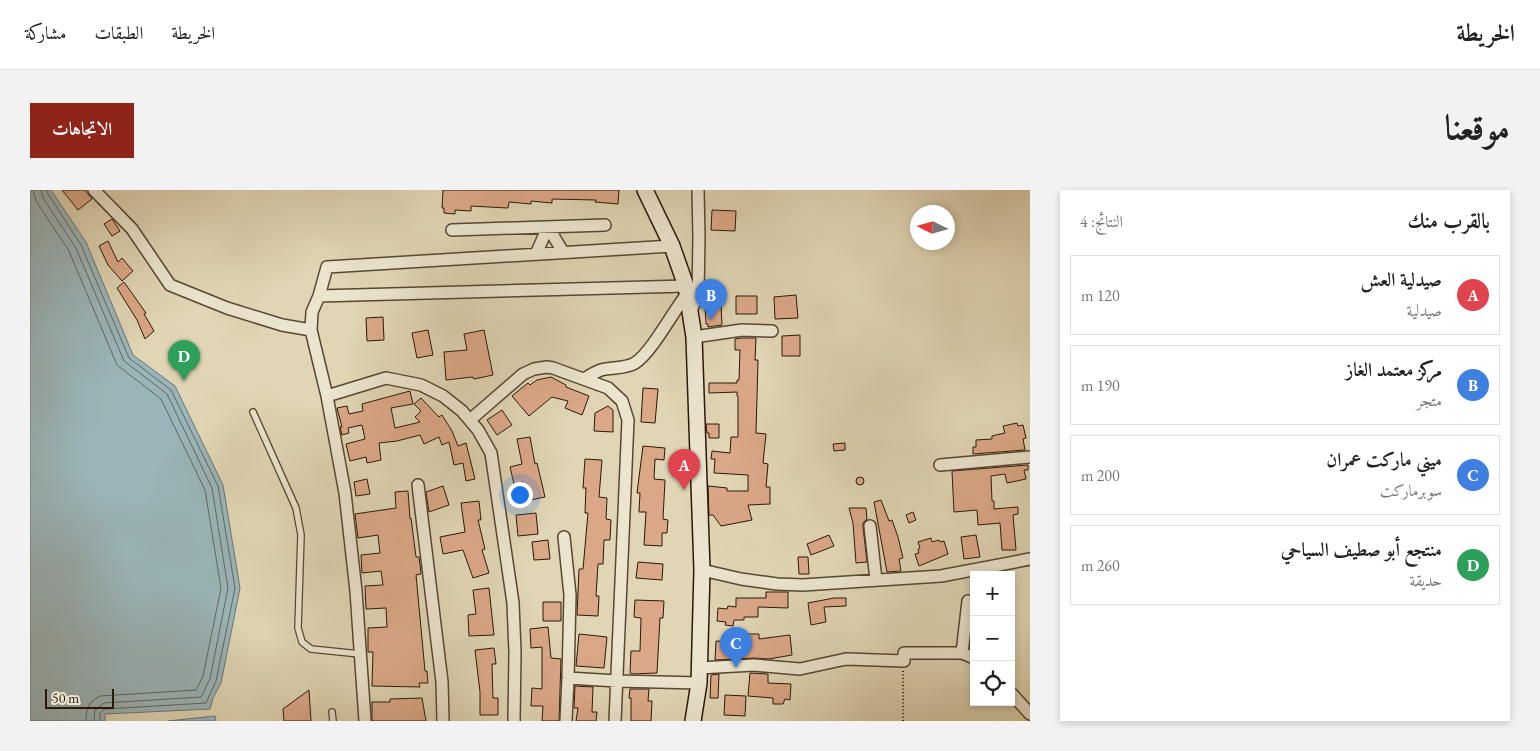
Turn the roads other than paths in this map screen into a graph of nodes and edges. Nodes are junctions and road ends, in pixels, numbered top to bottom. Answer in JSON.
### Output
{"nodes":[{"id":1,"x":94,"y":190,"type":"edge"},
{"id":2,"x":645,"y":190,"type":"edge"},
{"id":3,"x":698,"y":190,"type":"edge"},
{"id":4,"x":605,"y":225,"type":"dead end"},
{"id":5,"x":548,"y":227,"type":"junction"},
{"id":6,"x":452,"y":230,"type":"dead end"},
{"id":7,"x":672,"y":246,"type":"junction"},
{"id":8,"x":563,"y":252,"type":"junction"},
{"id":9,"x":536,"y":254,"type":"junction"},
{"id":10,"x":686,"y":291,"type":"junction"},
{"id":11,"x":319,"y":296,"type":"junction"},
{"id":12,"x":690,"y":312,"type":"junction"},
{"id":13,"x":311,"y":330,"type":"junction"},
{"id":14,"x":772,"y":331,"type":"dead end"},
{"id":15,"x":694,"y":337,"type":"junction"},
{"id":16,"x":584,"y":379,"type":"junction"},
{"id":17,"x":327,"y":396,"type":"junction"},
{"id":18,"x":253,"y":412,"type":"dead end"},
{"id":19,"x":470,"y":420,"type":"junction"},
{"id":20,"x":1030,"y":457,"type":"edge"},
{"id":21,"x":940,"y":465,"type":"dead end"},
{"id":22,"x":418,"y":485,"type":"dead end"},
{"id":23,"x":870,"y":526,"type":"dead end"},
{"id":24,"x":564,"y":537,"type":"dead end"},
{"id":25,"x":1030,"y":559,"type":"edge"},
{"id":26,"x":702,"y":570,"type":"junction"},
{"id":27,"x":876,"y":580,"type":"junction"},
{"id":28,"x":968,"y":601,"type":"dead end"},
{"id":29,"x":360,"y":654,"type":"junction"},
{"id":30,"x":962,"y":654,"type":"junction"},
{"id":31,"x":970,"y":657,"type":"edge"},
{"id":32,"x":699,"y":668,"type":"junction"},
{"id":33,"x":568,"y":678,"type":"junction"},
{"id":34,"x":617,"y":681,"type":"junction"},
{"id":35,"x":699,"y":683,"type":"junction"},
{"id":36,"x":1015,"y":697,"type":"edge"},
{"id":37,"x":332,"y":712,"type":"dead end"},
{"id":38,"x":1030,"y":714,"type":"edge"},
{"id":39,"x":333,"y":721,"type":"edge"},
{"id":40,"x":365,"y":721,"type":"edge"},
{"id":41,"x":444,"y":721,"type":"edge"},
{"id":42,"x":514,"y":721,"type":"edge"},
{"id":43,"x":566,"y":721,"type":"edge"},
{"id":44,"x":615,"y":721,"type":"edge"},
{"id":45,"x":693,"y":721,"type":"edge"}],
"edges":[{"from":1,"to":13,"type":"street"},
{"from":2,"to":7,"type":"main road"},
{"from":3,"to":12,"type":"street"},
{"from":4,"to":5,"type":"street"},
{"from":5,"to":6,"type":"street"},
{"from":5,"to":8,"type":"street"},
{"from":5,"to":9,"type":"street"},
{"from":7,"to":8,"type":"street"},
{"from":7,"to":10,"type":"main road"},
{"from":8,"to":9,"type":"street"},
{"from":9,"to":11,"type":"street"},
{"from":10,"to":11,"type":"street"},
{"from":10,"to":12,"type":"main road"},
{"from":10,"to":16,"type":"street"},
{"from":11,"to":13,"type":"street"},
{"from":12,"to":15,"type":"main road"},
{"from":13,"to":17,"type":"street"},
{"from":14,"to":15,"type":"street"},
{"from":15,"to":26,"type":"main road"},
{"from":16,"to":19,"type":"street"},
{"from":16,"to":34,"type":"street"},
{"from":17,"to":19,"type":"street"},
{"from":17,"to":29,"type":"street"},
{"from":18,"to":29,"type":"lane"},
{"from":19,"to":42,"type":"street"},
{"from":20,"to":21,"type":"street"},
{"from":22,"to":41,"type":"street"},
{"from":23,"to":27,"type":"street"},
{"from":24,"to":33,"type":"street"},
{"from":25,"to":27,"type":"street"},
{"from":26,"to":27,"type":"street"},
{"from":26,"to":32,"type":"main road"},
{"from":28,"to":30,"type":"street"},
{"from":29,"to":40,"type":"street"},
{"from":30,"to":31,"type":"street"},
{"from":30,"to":32,"type":"street"},
{"from":32,"to":35,"type":"main road"},
{"from":33,"to":34,"type":"street"},
{"from":33,"to":43,"type":"street"},
{"from":34,"to":35,"type":"street"},
{"from":34,"to":44,"type":"street"},
{"from":35,"to":45,"type":"main road"},
{"from":36,"to":38,"type":"street"},
{"from":37,"to":39,"type":"lane"}]}
